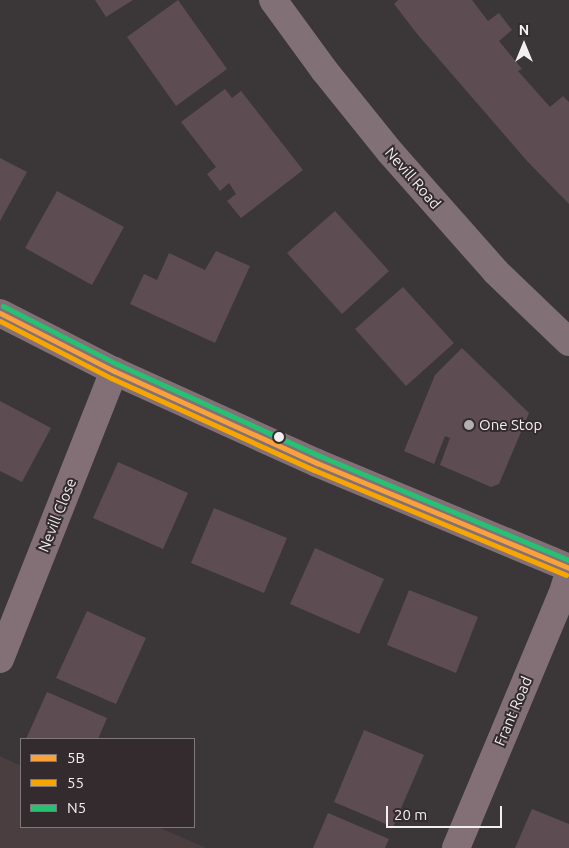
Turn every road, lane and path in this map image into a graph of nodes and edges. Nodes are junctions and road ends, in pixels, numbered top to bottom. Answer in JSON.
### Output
{"nodes":[{"id":1,"x":273,"y":0,"type":"edge"},
{"id":2,"x":0,"y":313,"type":"edge"},
{"id":3,"x":569,"y":342,"type":"edge"},
{"id":4,"x":114,"y":371,"type":"junction"},
{"id":5,"x":569,"y":568,"type":"edge"},
{"id":6,"x":569,"y":573,"type":"edge"},
{"id":7,"x":0,"y":659,"type":"edge"},
{"id":8,"x":456,"y":848,"type":"edge"}],
"edges":[{"from":1,"to":3,"type":"main road","name":"Nevill Road"},
{"from":2,"to":4,"type":"street"},
{"from":4,"to":5,"type":"street"},
{"from":4,"to":7,"type":"street","name":"Nevill Close"},
{"from":6,"to":8,"type":"street","name":"Frant Road"}]}
